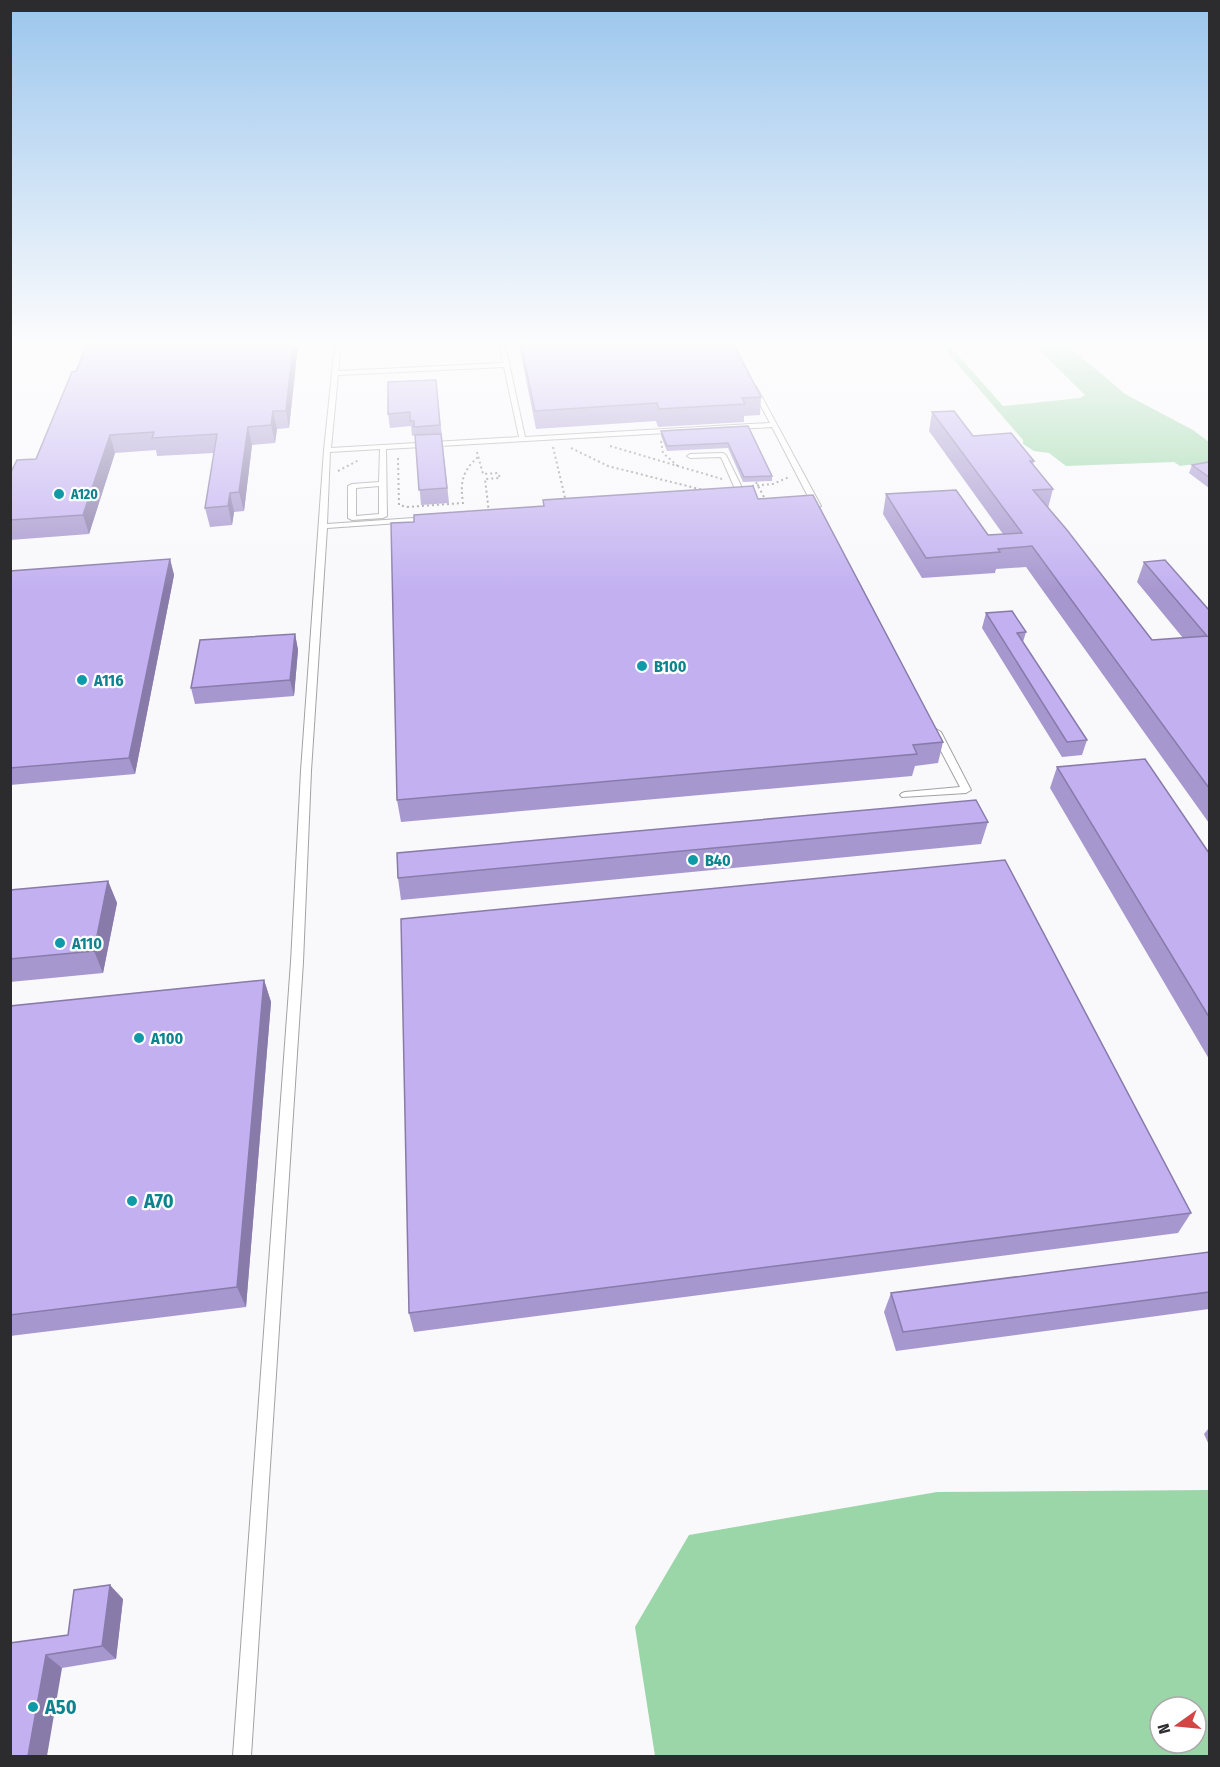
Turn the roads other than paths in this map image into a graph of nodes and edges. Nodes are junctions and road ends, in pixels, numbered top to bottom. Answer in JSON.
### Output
{"nodes":[{"id":1,"x":330,"y":427,"type":"edge"},
{"id":2,"x":520,"y":427,"type":"edge"},
{"id":3,"x":702,"y":427,"type":"edge"},
{"id":4,"x":776,"y":427,"type":"edge"},
{"id":5,"x":670,"y":429,"type":"joint"},
{"id":6,"x":522,"y":438,"type":"junction"},
{"id":7,"x":382,"y":448,"type":"junction"},
{"id":8,"x":327,"y":450,"type":"junction"},
{"id":9,"x":690,"y":456,"type":"dead end"},
{"id":10,"x":382,"y":484,"type":"junction"},
{"id":11,"x":765,"y":499,"type":"edge"},
{"id":12,"x":820,"y":512,"type":"edge"},
{"id":13,"x":435,"y":519,"type":"edge"},
{"id":14,"x":323,"y":526,"type":"junction"},
{"id":15,"x":930,"y":721,"type":"edge"},
{"id":16,"x":905,"y":795,"type":"dead end"},
{"id":17,"x":242,"y":1756,"type":"edge"}],
"edges":[{"from":1,"to":8,"type":"lane"},
{"from":2,"to":6,"type":"lane"},
{"from":3,"to":5,"type":"lane"},
{"from":4,"to":12,"type":"lane"},
{"from":5,"to":6,"type":"lane"},
{"from":6,"to":7,"type":"lane"},
{"from":7,"to":8,"type":"lane"},
{"from":7,"to":10,"type":"lane"},
{"from":8,"to":14,"type":"lane"},
{"from":9,"to":11,"type":"lane"},
{"from":10,"to":10,"type":"lane"},
{"from":13,"to":14,"type":"lane"},
{"from":14,"to":17,"type":"lane"},
{"from":15,"to":16,"type":"lane"}]}
